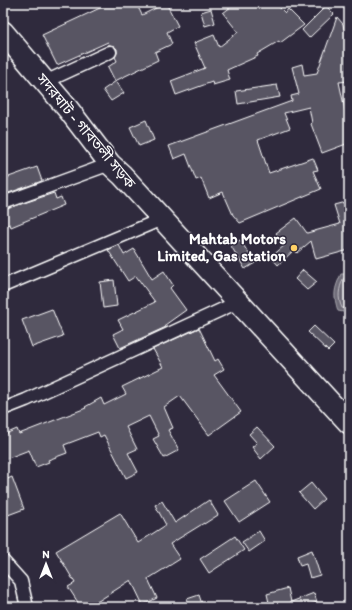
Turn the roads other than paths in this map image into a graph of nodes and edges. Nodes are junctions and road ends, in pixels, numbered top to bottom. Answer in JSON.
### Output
{"nodes":[{"id":1,"x":3,"y":32,"type":"edge"},
{"id":2,"x":110,"y":52,"type":"dead end"},
{"id":3,"x":45,"y":82,"type":"junction"},
{"id":4,"x":110,"y":164,"type":"junction"},
{"id":5,"x":3,"y":203,"type":"edge"},
{"id":6,"x":162,"y":219,"type":"junction"},
{"id":7,"x":3,"y":286,"type":"edge"},
{"id":8,"x":238,"y":302,"type":"junction"},
{"id":9,"x":3,"y":409,"type":"edge"},
{"id":10,"x":349,"y":423,"type":"edge"},
{"id":11,"x":3,"y":561,"type":"edge"},
{"id":12,"x":27,"y":607,"type":"edge"}],
"edges":[{"from":1,"to":3,"type":"highway","name":"সদরঘাট - গাবতলী সড়ক"},
{"from":2,"to":3,"type":"street"},
{"from":3,"to":4,"type":"highway","name":"সদরঘাট - গাবতলী সড়ক"},
{"from":4,"to":5,"type":"street"},
{"from":4,"to":6,"type":"highway","name":"সদরঘাট - গাবতলী সড়ক"},
{"from":6,"to":7,"type":"street"},
{"from":6,"to":8,"type":"highway","name":"সদরঘাট - গাবতলী সড়ক"},
{"from":8,"to":9,"type":"street"},
{"from":8,"to":10,"type":"highway","name":"সদরঘাট - গাবতলী সড়ক"},
{"from":11,"to":12,"type":"street"}]}
